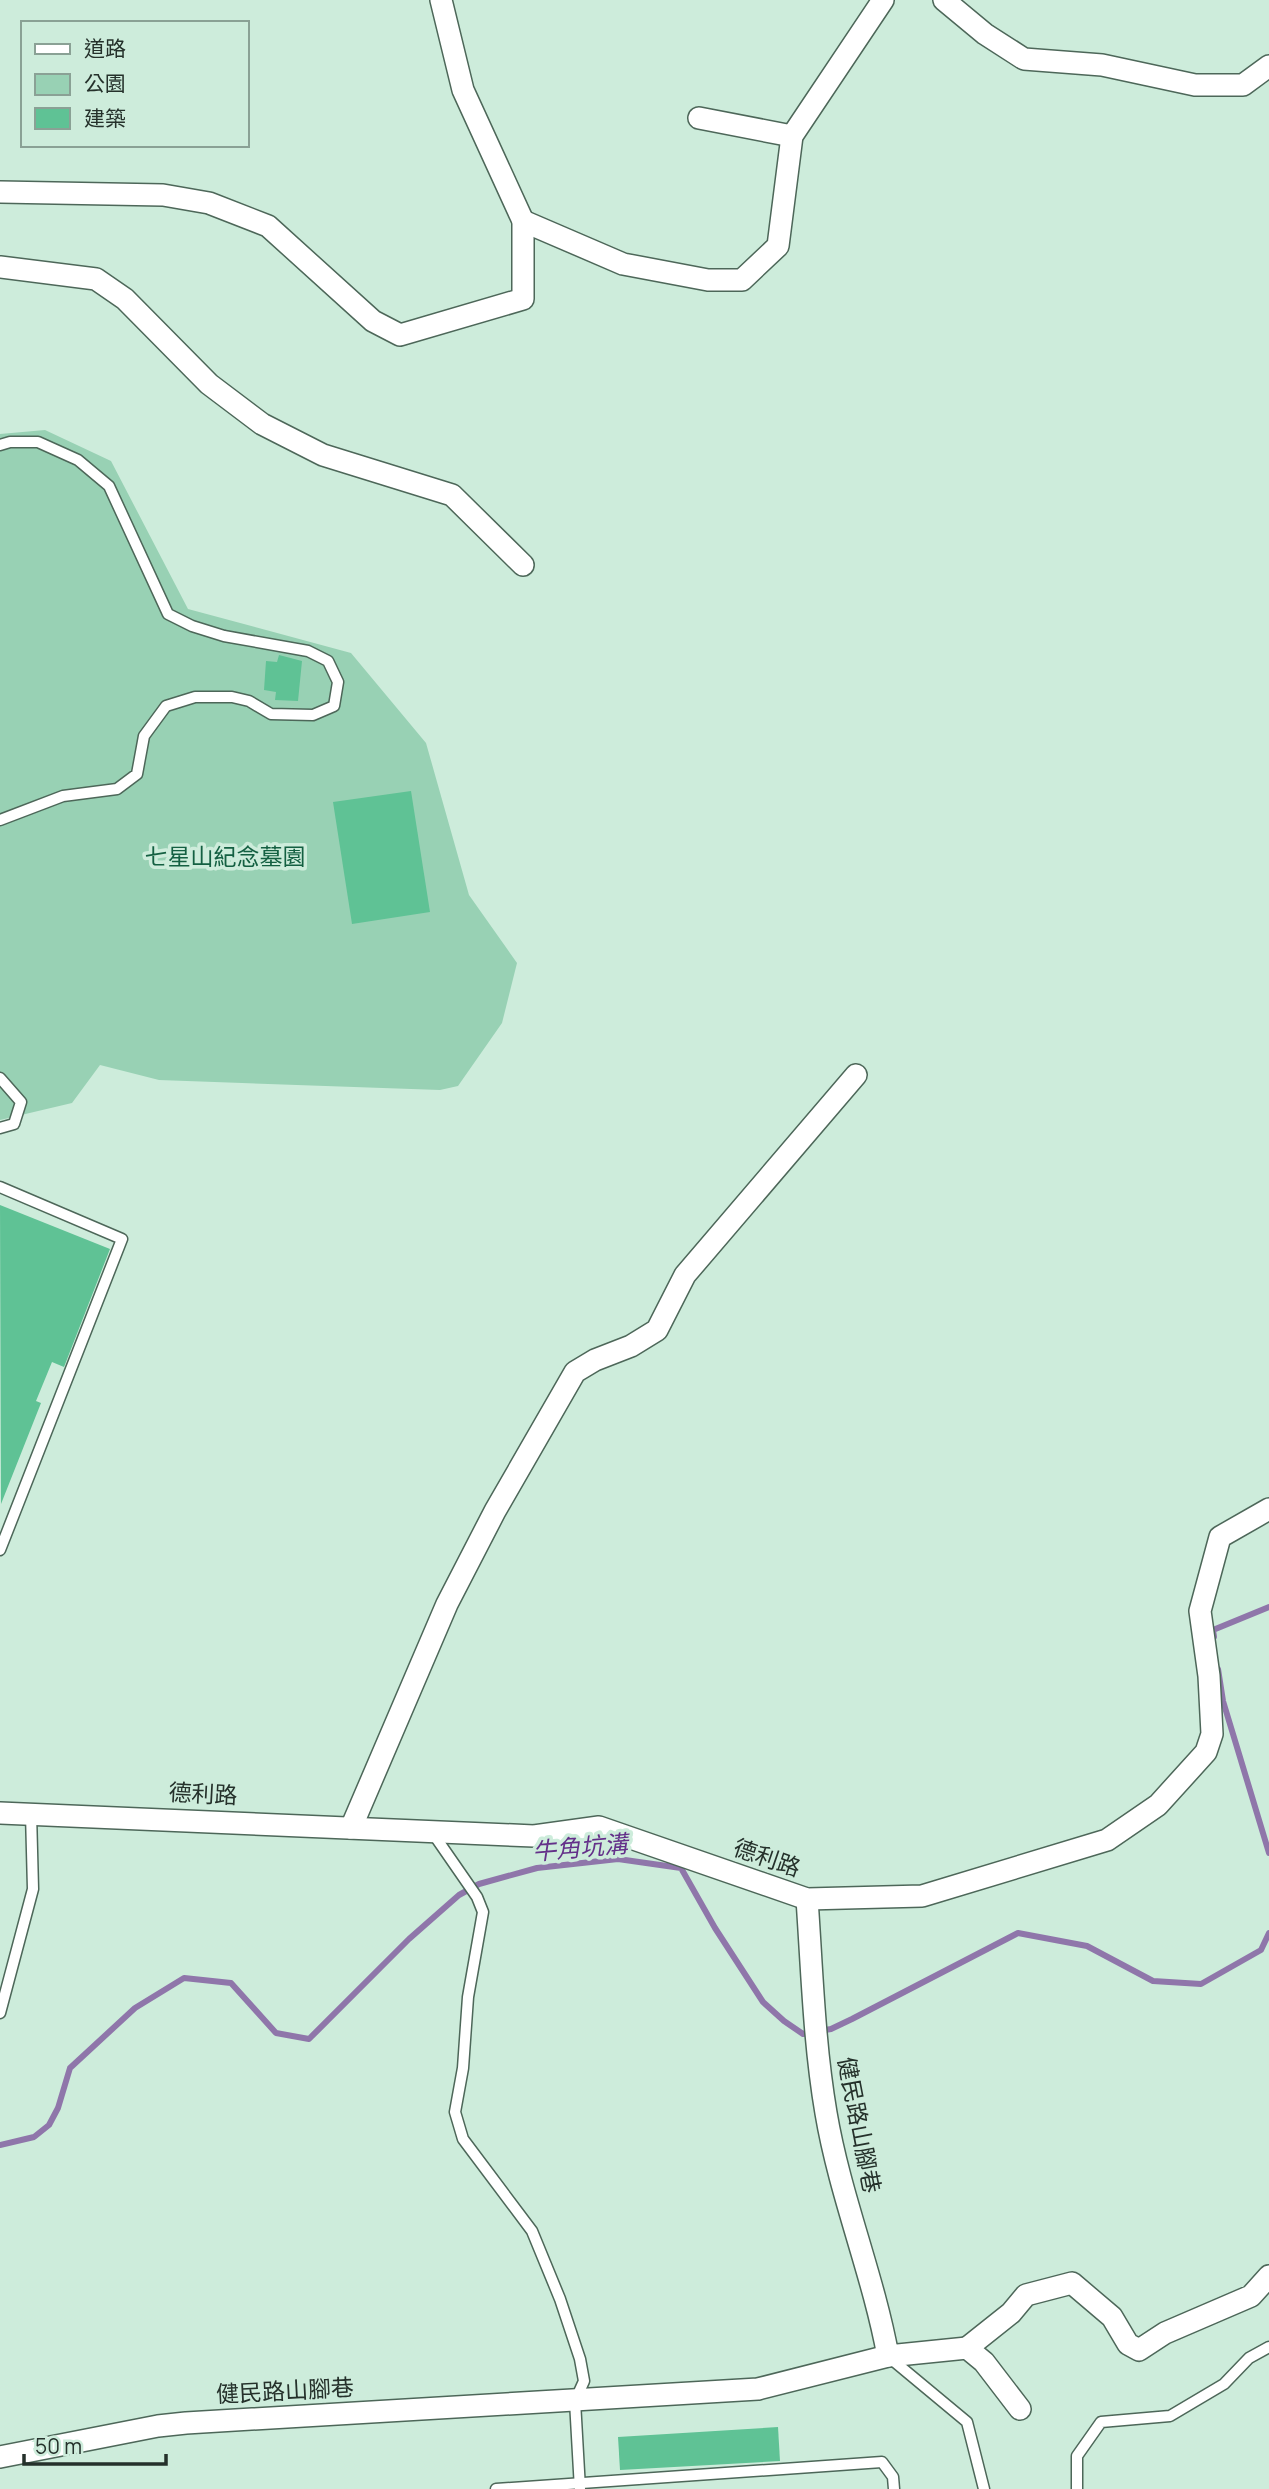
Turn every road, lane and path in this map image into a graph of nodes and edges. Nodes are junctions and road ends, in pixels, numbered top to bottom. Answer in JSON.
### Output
{"nodes":[{"id":1,"x":440,"y":0,"type":"edge"},
{"id":2,"x":883,"y":0,"type":"edge"},
{"id":3,"x":944,"y":0,"type":"edge"},
{"id":4,"x":1269,"y":66,"type":"edge"},
{"id":5,"x":699,"y":118,"type":"dead end"},
{"id":6,"x":792,"y":136,"type":"junction"},
{"id":7,"x":0,"y":192,"type":"edge"},
{"id":8,"x":523,"y":221,"type":"junction"},
{"id":9,"x":0,"y":267,"type":"edge"},
{"id":10,"x":0,"y":445,"type":"edge"},
{"id":11,"x":523,"y":565,"type":"dead end"},
{"id":12,"x":0,"y":820,"type":"edge"},
{"id":13,"x":856,"y":1075,"type":"dead end"},
{"id":14,"x":0,"y":1078,"type":"edge"},
{"id":15,"x":0,"y":1128,"type":"edge"},
{"id":16,"x":0,"y":1187,"type":"edge"},
{"id":17,"x":1269,"y":1509,"type":"edge"},
{"id":18,"x":0,"y":1550,"type":"edge"},
{"id":19,"x":0,"y":1813,"type":"edge"},
{"id":20,"x":31,"y":1813,"type":"junction"},
{"id":21,"x":351,"y":1828,"type":"junction"},
{"id":22,"x":432,"y":1832,"type":"junction"},
{"id":23,"x":807,"y":1899,"type":"junction"},
{"id":24,"x":0,"y":2013,"type":"edge"},
{"id":25,"x":1269,"y":2276,"type":"edge"},
{"id":26,"x":1269,"y":2347,"type":"edge"},
{"id":27,"x":967,"y":2348,"type":"junction"},
{"id":28,"x":888,"y":2356,"type":"junction"},
{"id":29,"x":575,"y":2401,"type":"junction"},
{"id":30,"x":1020,"y":2409,"type":"dead end"},
{"id":31,"x":0,"y":2457,"type":"edge"},
{"id":32,"x":580,"y":2486,"type":"edge"},
{"id":33,"x":496,"y":2489,"type":"edge"},
{"id":34,"x":894,"y":2489,"type":"edge"},
{"id":35,"x":984,"y":2489,"type":"edge"},
{"id":36,"x":1077,"y":2489,"type":"edge"}],
"edges":[{"from":1,"to":8,"type":"street"},
{"from":2,"to":6,"type":"street"},
{"from":3,"to":4,"type":"street"},
{"from":5,"to":6,"type":"street"},
{"from":6,"to":8,"type":"street"},
{"from":7,"to":8,"type":"street"},
{"from":9,"to":11,"type":"street"},
{"from":10,"to":12,"type":"lane"},
{"from":13,"to":21,"type":"street"},
{"from":14,"to":15,"type":"lane"},
{"from":16,"to":18,"type":"lane"},
{"from":17,"to":23,"type":"street","name":"德利路"},
{"from":19,"to":20,"type":"street","name":"德利路"},
{"from":20,"to":21,"type":"street","name":"德利路"},
{"from":20,"to":24,"type":"lane"},
{"from":21,"to":22,"type":"street","name":"德利路"},
{"from":22,"to":23,"type":"street","name":"德利路"},
{"from":22,"to":29,"type":"lane"},
{"from":23,"to":28,"type":"street","name":"健民路山腳巷"},
{"from":25,"to":27,"type":"street"},
{"from":26,"to":36,"type":"lane"},
{"from":27,"to":28,"type":"street","name":"健民路山腳巷"},
{"from":27,"to":30,"type":"street"},
{"from":28,"to":29,"type":"street","name":"健民路山腳巷"},
{"from":28,"to":35,"type":"lane"},
{"from":29,"to":31,"type":"street","name":"健民路山腳巷"},
{"from":29,"to":32,"type":"lane"},
{"from":32,"to":33,"type":"lane"},
{"from":32,"to":34,"type":"lane"}]}
